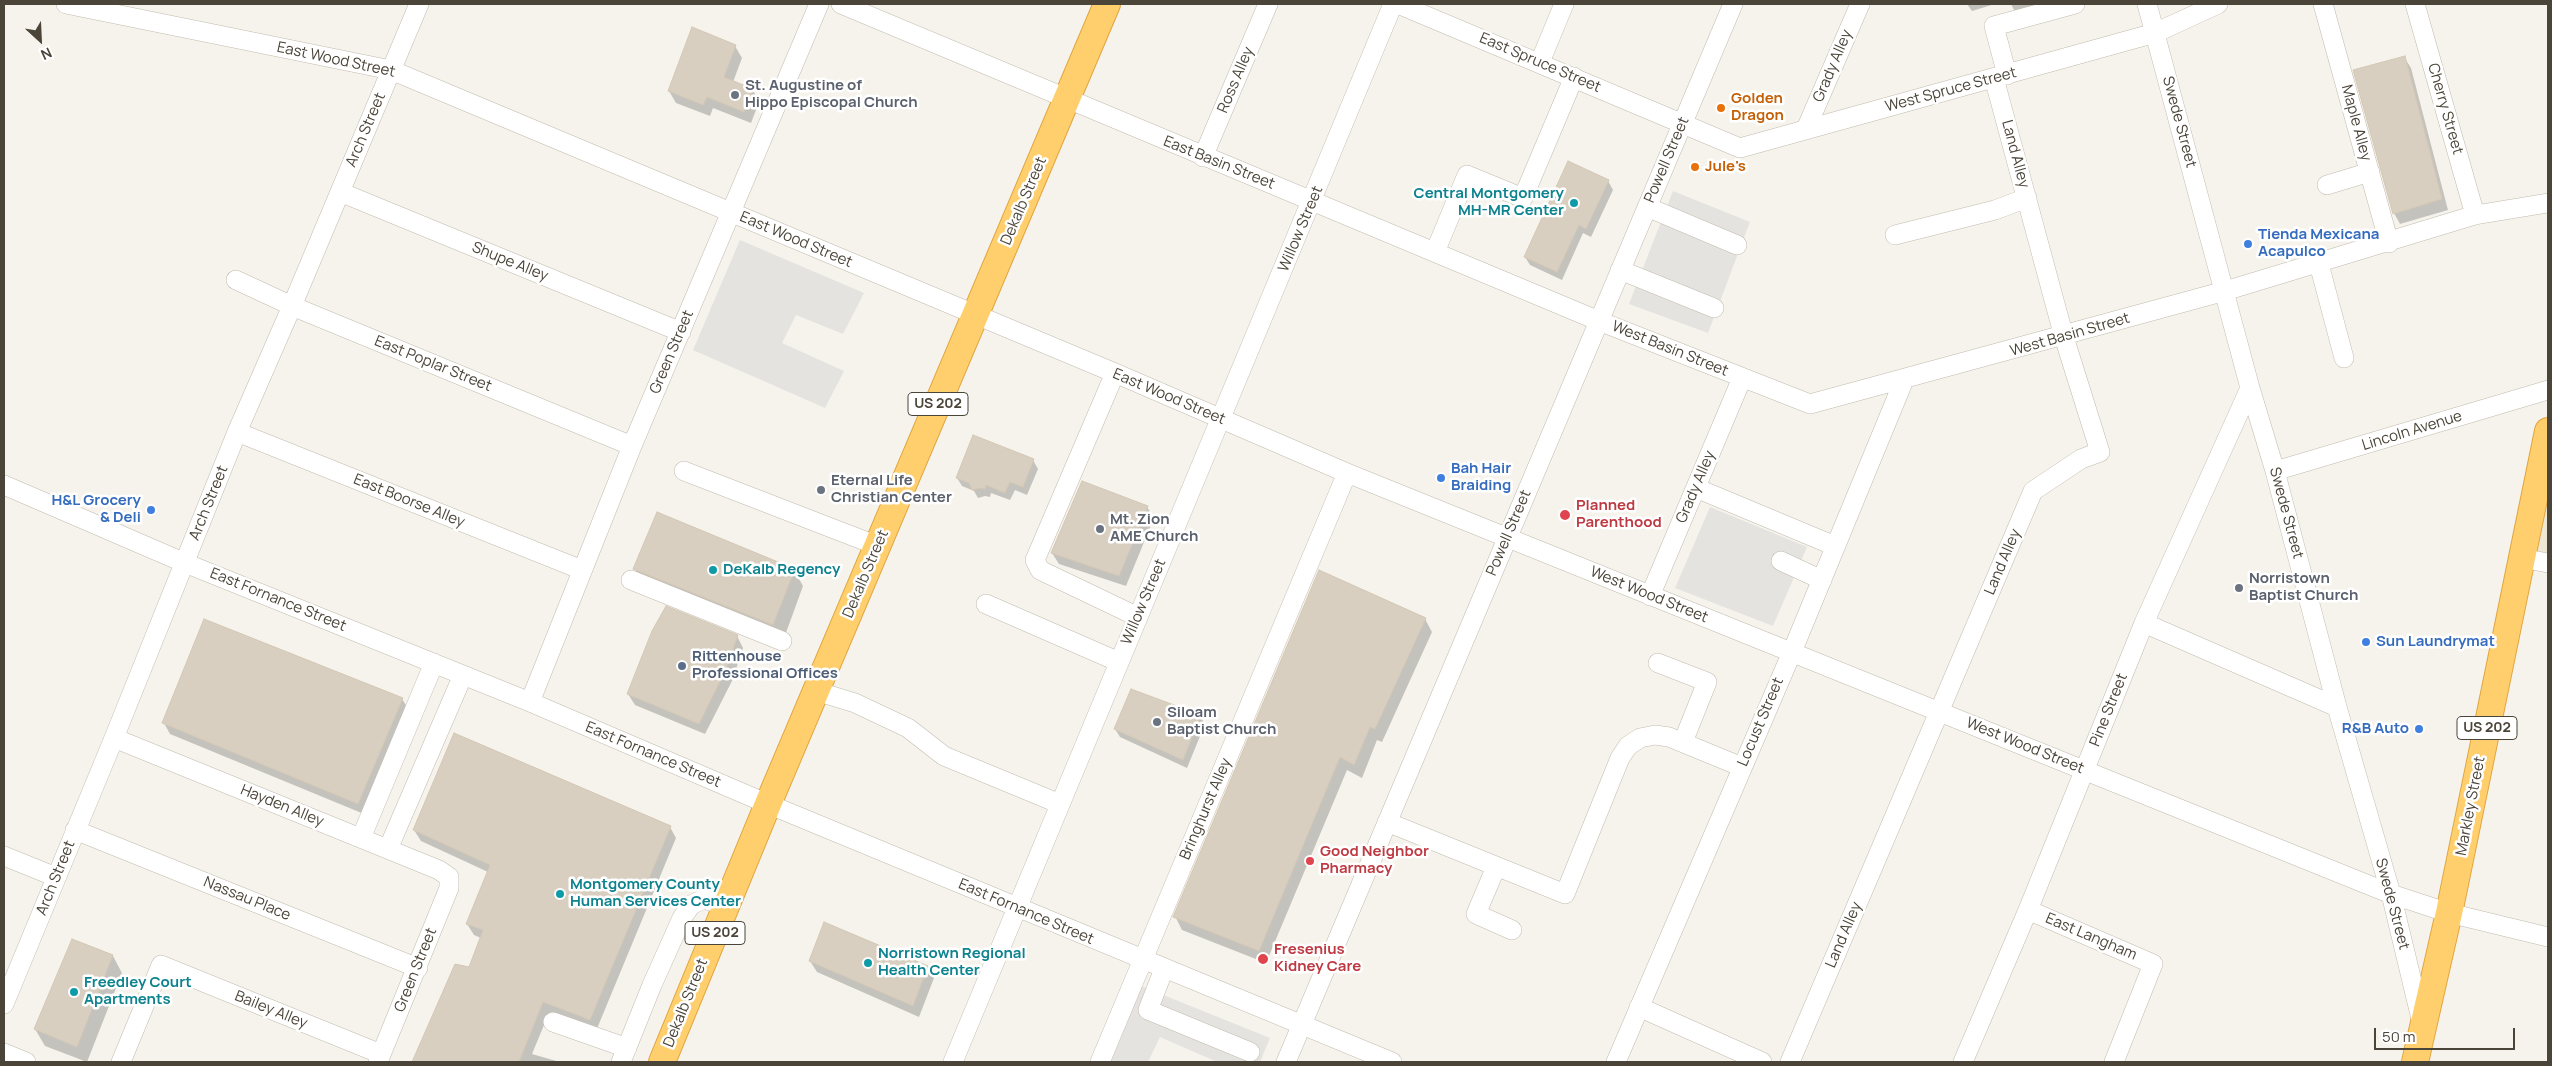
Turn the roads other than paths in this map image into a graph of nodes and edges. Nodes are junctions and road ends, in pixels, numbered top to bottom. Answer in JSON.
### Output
{"nodes":[{"id":1,"x":66,"y":4,"type":"edge"},
{"id":2,"x":419,"y":4,"type":"edge"},
{"id":3,"x":819,"y":4,"type":"edge"},
{"id":4,"x":840,"y":4,"type":"edge"},
{"id":5,"x":1107,"y":4,"type":"edge"},
{"id":6,"x":1268,"y":4,"type":"edge"},
{"id":7,"x":1393,"y":4,"type":"edge"},
{"id":8,"x":1398,"y":4,"type":"edge"},
{"id":9,"x":1564,"y":4,"type":"edge"},
{"id":10,"x":1734,"y":4,"type":"edge"},
{"id":11,"x":1860,"y":4,"type":"edge"},
{"id":12,"x":2075,"y":4,"type":"edge"},
{"id":13,"x":2147,"y":4,"type":"edge"},
{"id":14,"x":2218,"y":4,"type":"edge"},
{"id":15,"x":2323,"y":4,"type":"edge"},
{"id":16,"x":2415,"y":4,"type":"edge"},
{"id":17,"x":2155,"y":33,"type":"junction"},
{"id":18,"x":1540,"y":62,"type":"junction"},
{"id":19,"x":391,"y":70,"type":"junction"},
{"id":20,"x":2000,"y":76,"type":"junction"},
{"id":21,"x":1574,"y":77,"type":"junction"},
{"id":22,"x":1066,"y":100,"type":"junction"},
{"id":23,"x":1682,"y":123,"type":"junction"},
{"id":24,"x":1806,"y":128,"type":"junction"},
{"id":25,"x":1203,"y":156,"type":"junction"},
{"id":26,"x":2370,"y":172,"type":"junction"},
{"id":27,"x":2327,"y":185,"type":"dead end"},
{"id":28,"x":340,"y":192,"type":"junction"},
{"id":29,"x":2027,"y":198,"type":"junction"},
{"id":30,"x":1313,"y":202,"type":"junction"},
{"id":31,"x":2548,"y":203,"type":"edge"},
{"id":32,"x":1647,"y":207,"type":"junction"},
{"id":33,"x":730,"y":213,"type":"junction"},
{"id":34,"x":2475,"y":215,"type":"junction"},
{"id":35,"x":1896,"y":235,"type":"dead end"},
{"id":36,"x":2389,"y":242,"type":"junction"},
{"id":37,"x":1737,"y":245,"type":"dead end"},
{"id":38,"x":1435,"y":252,"type":"junction"},
{"id":39,"x":2319,"y":264,"type":"junction"},
{"id":40,"x":1620,"y":270,"type":"junction"},
{"id":41,"x":236,"y":280,"type":"dead end"},
{"id":42,"x":2225,"y":291,"type":"junction"},
{"id":43,"x":292,"y":306,"type":"junction"},
{"id":44,"x":1714,"y":308,"type":"dead end"},
{"id":45,"x":976,"y":316,"type":"junction"},
{"id":46,"x":1599,"y":321,"type":"junction"},
{"id":47,"x":681,"y":332,"type":"junction"},
{"id":48,"x":2064,"y":336,"type":"junction"},
{"id":49,"x":2344,"y":358,"type":"dead end"},
{"id":50,"x":1115,"y":373,"type":"junction"},
{"id":51,"x":1742,"y":378,"type":"junction"},
{"id":52,"x":1904,"y":380,"type":"junction"},
{"id":53,"x":2250,"y":388,"type":"junction"},
{"id":54,"x":2548,"y":390,"type":"edge"},
{"id":55,"x":1220,"y":418,"type":"junction"},
{"id":56,"x":2548,"y":431,"type":"edge"},
{"id":57,"x":237,"y":432,"type":"junction"},
{"id":58,"x":632,"y":446,"type":"junction"},
{"id":59,"x":684,"y":471,"type":"dead end"},
{"id":60,"x":2275,"y":471,"type":"junction"},
{"id":61,"x":1347,"y":473,"type":"junction"},
{"id":62,"x":4,"y":485,"type":"edge"},
{"id":63,"x":1696,"y":488,"type":"junction"},
{"id":64,"x":1507,"y":537,"type":"junction"},
{"id":65,"x":878,"y":546,"type":"junction"},
{"id":66,"x":1835,"y":546,"type":"junction"},
{"id":67,"x":2521,"y":558,"type":"junction"},
{"id":68,"x":1781,"y":561,"type":"dead end"},
{"id":69,"x":185,"y":563,"type":"junction"},
{"id":70,"x":2548,"y":563,"type":"edge"},
{"id":71,"x":582,"y":570,"type":"junction"},
{"id":72,"x":631,"y":580,"type":"dead end"},
{"id":73,"x":1822,"y":580,"type":"junction"},
{"id":74,"x":1650,"y":596,"type":"junction"},
{"id":75,"x":986,"y":604,"type":"dead end"},
{"id":76,"x":1138,"y":617,"type":"junction"},
{"id":77,"x":2144,"y":623,"type":"junction"},
{"id":78,"x":782,"y":641,"type":"dead end"},
{"id":79,"x":1792,"y":652,"type":"junction"},
{"id":80,"x":1119,"y":662,"type":"junction"},
{"id":81,"x":434,"y":663,"type":"junction"},
{"id":82,"x":1658,"y":663,"type":"dead end"},
{"id":83,"x":463,"y":675,"type":"junction"},
{"id":84,"x":816,"y":691,"type":"junction"},
{"id":85,"x":530,"y":702,"type":"junction"},
{"id":86,"x":2337,"y":707,"type":"junction"},
{"id":87,"x":1940,"y":712,"type":"junction"},
{"id":88,"x":114,"y":738,"type":"junction"},
{"id":89,"x":1683,"y":742,"type":"junction"},
{"id":90,"x":1742,"y":767,"type":"junction"},
{"id":91,"x":2085,"y":770,"type":"junction"},
{"id":92,"x":768,"y":804,"type":"junction"},
{"id":93,"x":1060,"y":804,"type":"junction"},
{"id":94,"x":1387,"y":822,"type":"junction"},
{"id":95,"x":75,"y":830,"type":"junction"},
{"id":96,"x":361,"y":838,"type":"junction"},
{"id":97,"x":388,"y":849,"type":"junction"},
{"id":98,"x":4,"y":856,"type":"edge"},
{"id":99,"x":1496,"y":866,"type":"junction"},
{"id":100,"x":56,"y":877,"type":"junction"},
{"id":101,"x":448,"y":877,"type":"joint"},
{"id":102,"x":2391,"y":894,"type":"junction"},
{"id":103,"x":726,"y":906,"type":"junction"},
{"id":104,"x":1018,"y":908,"type":"junction"},
{"id":105,"x":2028,"y":910,"type":"junction"},
{"id":106,"x":2449,"y":913,"type":"junction"},
{"id":107,"x":1512,"y":930,"type":"dead end"},
{"id":108,"x":2548,"y":937,"type":"edge"},
{"id":109,"x":1143,"y":960,"type":"junction"},
{"id":110,"x":418,"y":968,"type":"junction"},
{"id":111,"x":1164,"y":969,"type":"junction"},
{"id":112,"x":4,"y":1004,"type":"edge"},
{"id":113,"x":1639,"y":1008,"type":"junction"},
{"id":114,"x":552,"y":1022,"type":"dead end"},
{"id":115,"x":2422,"y":1023,"type":"junction"},
{"id":116,"x":1302,"y":1024,"type":"junction"},
{"id":117,"x":1250,"y":1052,"type":"dead end"},
{"id":118,"x":4,"y":1053,"type":"edge"},
{"id":119,"x":624,"y":1055,"type":"edge"},
{"id":120,"x":380,"y":1058,"type":"edge"},
{"id":121,"x":26,"y":1062,"type":"edge"},
{"id":122,"x":121,"y":1062,"type":"edge"},
{"id":123,"x":662,"y":1062,"type":"edge"},
{"id":124,"x":954,"y":1062,"type":"edge"},
{"id":125,"x":1100,"y":1062,"type":"edge"},
{"id":126,"x":1286,"y":1062,"type":"edge"},
{"id":127,"x":1392,"y":1062,"type":"edge"},
{"id":128,"x":1616,"y":1062,"type":"edge"},
{"id":129,"x":1762,"y":1062,"type":"edge"},
{"id":130,"x":1790,"y":1062,"type":"edge"},
{"id":131,"x":1963,"y":1062,"type":"edge"},
{"id":132,"x":2114,"y":1062,"type":"edge"},
{"id":133,"x":2415,"y":1062,"type":"edge"}],
"edges":[{"from":1,"to":19,"type":"street","name":"East Wood Street"},
{"from":2,"to":19,"type":"street","name":"Arch Street"},
{"from":3,"to":33,"type":"street","name":"Green Street"},
{"from":4,"to":22,"type":"street","name":"East Basin Street"},
{"from":5,"to":22,"type":"highway","name":"Dekalb Street","number":"US 202"},
{"from":6,"to":25,"type":"street","name":"Ross Alley"},
{"from":7,"to":30,"type":"street","name":"Willow Street"},
{"from":8,"to":18,"type":"street","name":"East Spruce Street"},
{"from":9,"to":18,"type":"street"},
{"from":10,"to":23,"type":"street","name":"Powell Street"},
{"from":11,"to":24,"type":"street","name":"Grady Alley"},
{"from":12,"to":20,"type":"street","name":"Land Alley"},
{"from":13,"to":17,"type":"street","name":"Swede Street"},
{"from":14,"to":17,"type":"street","name":"West Spruce Street"},
{"from":15,"to":26,"type":"street","name":"Maple Alley"},
{"from":16,"to":34,"type":"street","name":"Cherry Street"},
{"from":17,"to":20,"type":"street","name":"West Spruce Street"},
{"from":17,"to":42,"type":"street","name":"Swede Street"},
{"from":18,"to":21,"type":"street","name":"East Spruce Street"},
{"from":19,"to":28,"type":"street","name":"Arch Street"},
{"from":19,"to":33,"type":"street","name":"East Wood Street"},
{"from":20,"to":24,"type":"street","name":"West Spruce Street"},
{"from":20,"to":29,"type":"street","name":"Land Alley"},
{"from":21,"to":23,"type":"street","name":"East Spruce Street"},
{"from":21,"to":38,"type":"street"},
{"from":22,"to":25,"type":"street","name":"East Basin Street"},
{"from":22,"to":45,"type":"highway","name":"Dekalb Street","number":"US 202"},
{"from":23,"to":24,"type":"street","name":"West Spruce Street"},
{"from":23,"to":32,"type":"street","name":"Powell Street"},
{"from":25,"to":30,"type":"street","name":"East Basin Street"},
{"from":26,"to":27,"type":"street"},
{"from":26,"to":36,"type":"street","name":"Maple Alley"},
{"from":28,"to":43,"type":"street","name":"Arch Street"},
{"from":28,"to":47,"type":"street","name":"Shupe Alley"},
{"from":29,"to":35,"type":"street"},
{"from":29,"to":48,"type":"street","name":"Land Alley"},
{"from":30,"to":38,"type":"street","name":"East Basin Street"},
{"from":30,"to":55,"type":"street","name":"Willow Street"},
{"from":31,"to":34,"type":"street","name":"West Basin Street"},
{"from":32,"to":37,"type":"street"},
{"from":32,"to":40,"type":"street","name":"Powell Street"},
{"from":33,"to":45,"type":"street","name":"East Wood Street"},
{"from":33,"to":47,"type":"street","name":"Green Street"},
{"from":34,"to":36,"type":"street","name":"West Basin Street"},
{"from":36,"to":39,"type":"street","name":"West Basin Street"},
{"from":38,"to":46,"type":"street","name":"East Basin Street"},
{"from":39,"to":42,"type":"street","name":"West Basin Street"},
{"from":39,"to":49,"type":"street"},
{"from":40,"to":44,"type":"street"},
{"from":40,"to":46,"type":"street","name":"Powell Street"},
{"from":41,"to":43,"type":"street","name":"East Poplar Street"},
{"from":42,"to":48,"type":"street","name":"West Basin Street"},
{"from":42,"to":53,"type":"street","name":"Swede Street"},
{"from":43,"to":57,"type":"street","name":"Arch Street"},
{"from":43,"to":58,"type":"street","name":"East Poplar Street"},
{"from":45,"to":50,"type":"street","name":"East Wood Street"},
{"from":45,"to":65,"type":"highway","name":"Dekalb Street","number":"US 202"},
{"from":46,"to":51,"type":"street","name":"West Basin Street"},
{"from":46,"to":64,"type":"street","name":"Powell Street"},
{"from":47,"to":58,"type":"street","name":"Green Street"},
{"from":48,"to":52,"type":"street","name":"West Basin Street"},
{"from":48,"to":87,"type":"street","name":"Land Alley"},
{"from":50,"to":55,"type":"street","name":"East Wood Street"},
{"from":50,"to":76,"type":"street"},
{"from":51,"to":52,"type":"street","name":"West Basin Street"},
{"from":51,"to":63,"type":"street","name":"Grady Alley"},
{"from":52,"to":66,"type":"street","name":"Locust Street"},
{"from":53,"to":60,"type":"street","name":"Swede Street"},
{"from":53,"to":77,"type":"street","name":"Pine Street"},
{"from":54,"to":60,"type":"street","name":"Lincoln Avenue"},
{"from":55,"to":61,"type":"street","name":"East Wood Street"},
{"from":55,"to":76,"type":"street","name":"Willow Street"},
{"from":56,"to":67,"type":"highway","name":"Markley Street","number":"US 202"},
{"from":57,"to":69,"type":"street","name":"Arch Street"},
{"from":57,"to":71,"type":"street","name":"East Boorse Alley"},
{"from":58,"to":71,"type":"street","name":"Green Street"},
{"from":59,"to":65,"type":"street"},
{"from":60,"to":86,"type":"street","name":"Swede Street"},
{"from":61,"to":64,"type":"street","name":"East Wood Street"},
{"from":61,"to":109,"type":"street","name":"Bringhurst Alley"},
{"from":62,"to":69,"type":"street","name":"East Fornance Street"},
{"from":63,"to":66,"type":"street"},
{"from":63,"to":74,"type":"street","name":"Grady Alley"},
{"from":64,"to":74,"type":"street","name":"West Wood Street"},
{"from":64,"to":94,"type":"street","name":"Powell Street"},
{"from":65,"to":84,"type":"highway","name":"Dekalb Street","number":"US 202"},
{"from":66,"to":73,"type":"street","name":"Locust Street"},
{"from":67,"to":70,"type":"street"},
{"from":67,"to":106,"type":"highway","name":"Markley Street","number":"US 202"},
{"from":68,"to":73,"type":"street"},
{"from":69,"to":81,"type":"street","name":"East Fornance Street"},
{"from":69,"to":88,"type":"street","name":"Arch Street"},
{"from":71,"to":85,"type":"street","name":"Green Street"},
{"from":72,"to":78,"type":"street"},
{"from":73,"to":79,"type":"street","name":"Locust Street"},
{"from":74,"to":79,"type":"street","name":"West Wood Street"},
{"from":75,"to":80,"type":"street"},
{"from":76,"to":80,"type":"street","name":"Willow Street"},
{"from":77,"to":86,"type":"street"},
{"from":77,"to":91,"type":"street","name":"Pine Street"},
{"from":79,"to":87,"type":"street","name":"West Wood Street"},
{"from":79,"to":90,"type":"street","name":"Locust Street"},
{"from":80,"to":93,"type":"street","name":"Willow Street"},
{"from":81,"to":83,"type":"street","name":"East Fornance Street"},
{"from":81,"to":96,"type":"street"},
{"from":82,"to":89,"type":"street"},
{"from":83,"to":85,"type":"street","name":"East Fornance Street"},
{"from":83,"to":97,"type":"street"},
{"from":84,"to":92,"type":"highway","name":"Dekalb Street","number":"US 202"},
{"from":84,"to":93,"type":"street"},
{"from":85,"to":92,"type":"street","name":"East Fornance Street"},
{"from":86,"to":102,"type":"street","name":"Swede Street"},
{"from":87,"to":91,"type":"street","name":"West Wood Street"},
{"from":87,"to":130,"type":"street","name":"Land Alley"},
{"from":88,"to":95,"type":"street","name":"Arch Street"},
{"from":88,"to":96,"type":"street","name":"Hayden Alley"},
{"from":89,"to":90,"type":"street"},
{"from":89,"to":99,"type":"street"},
{"from":90,"to":113,"type":"street","name":"Locust Street"},
{"from":91,"to":102,"type":"street","name":"West Wood Street"},
{"from":91,"to":105,"type":"street","name":"Pine Street"},
{"from":92,"to":103,"type":"highway","name":"Dekalb Street","number":"US 202"},
{"from":92,"to":104,"type":"street","name":"East Fornance Street"},
{"from":93,"to":104,"type":"street","name":"Willow Street"},
{"from":94,"to":99,"type":"street"},
{"from":94,"to":116,"type":"street","name":"Powell Street"},
{"from":95,"to":100,"type":"street","name":"Arch Street"},
{"from":95,"to":110,"type":"street","name":"Nassau Place"},
{"from":96,"to":97,"type":"street","name":"Hayden Alley"},
{"from":97,"to":101,"type":"street","name":"Hayden Alley"},
{"from":98,"to":100,"type":"street"},
{"from":99,"to":107,"type":"street"},
{"from":100,"to":112,"type":"street","name":"Arch Street"},
{"from":101,"to":110,"type":"street","name":"Green Street"},
{"from":102,"to":106,"type":"street","name":"West Wood Street"},
{"from":102,"to":115,"type":"street","name":"Swede Street"},
{"from":103,"to":119,"type":"street"},
{"from":103,"to":123,"type":"highway","name":"Dekalb Street","number":"US 202"},
{"from":104,"to":109,"type":"street","name":"East Fornance Street"},
{"from":104,"to":124,"type":"street","name":"Willow Street"},
{"from":105,"to":131,"type":"street","name":"Pine Street"},
{"from":105,"to":132,"type":"street","name":"East Langham"},
{"from":106,"to":108,"type":"street","name":"West Wood Street"},
{"from":106,"to":115,"type":"highway","name":"Markley Street","number":"US 202"},
{"from":109,"to":111,"type":"street","name":"East Fornance Street"},
{"from":109,"to":125,"type":"street","name":"Bringhurst Alley"},
{"from":110,"to":120,"type":"street","name":"Green Street"},
{"from":111,"to":116,"type":"street","name":"East Fornance Street"},
{"from":111,"to":117,"type":"street"},
{"from":113,"to":128,"type":"street","name":"Locust Street"},
{"from":113,"to":129,"type":"street"},
{"from":114,"to":119,"type":"street"},
{"from":115,"to":133,"type":"highway","name":"Markley Street","number":"US 202"},
{"from":116,"to":126,"type":"street","name":"Powell Street"},
{"from":116,"to":127,"type":"street","name":"East Fornance Street"},
{"from":118,"to":121,"type":"street"},
{"from":120,"to":122,"type":"street","name":"Bailey Alley"}]}
